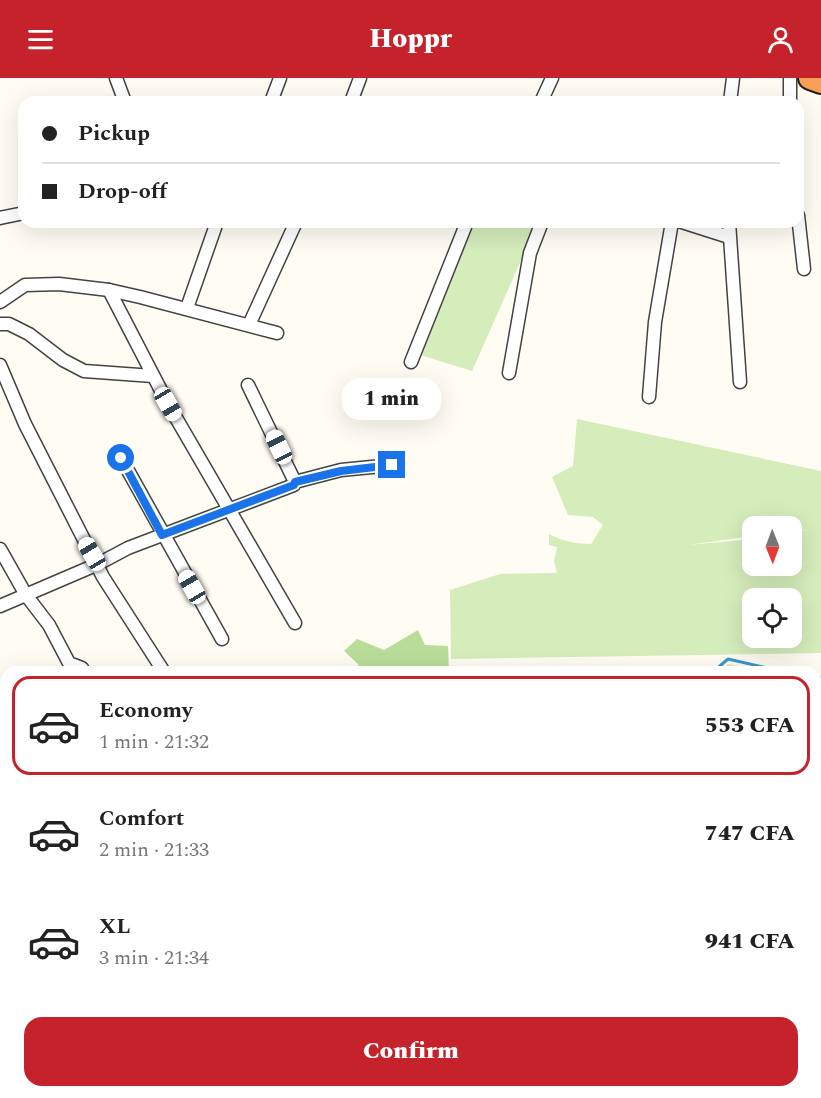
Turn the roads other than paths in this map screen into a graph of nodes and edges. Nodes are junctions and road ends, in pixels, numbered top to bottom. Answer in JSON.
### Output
{"nodes":[{"id":1,"x":116,"y":78,"type":"edge"},
{"id":2,"x":280,"y":78,"type":"edge"},
{"id":3,"x":360,"y":78,"type":"edge"},
{"id":4,"x":552,"y":78,"type":"edge"},
{"id":5,"x":733,"y":78,"type":"edge"},
{"id":6,"x":790,"y":78,"type":"edge"},
{"id":7,"x":810,"y":78,"type":"edge"},
{"id":8,"x":821,"y":82,"type":"edge"},
{"id":9,"x":123,"y":96,"type":"edge"},
{"id":10,"x":273,"y":96,"type":"edge"},
{"id":11,"x":353,"y":96,"type":"edge"},
{"id":12,"x":544,"y":96,"type":"edge"},
{"id":13,"x":731,"y":96,"type":"edge"},
{"id":14,"x":790,"y":96,"type":"edge"},
{"id":15,"x":18,"y":214,"type":"edge"},
{"id":16,"x":0,"y":218,"type":"edge"},
{"id":17,"x":215,"y":228,"type":"edge"},
{"id":18,"x":293,"y":228,"type":"edge"},
{"id":19,"x":465,"y":228,"type":"edge"},
{"id":20,"x":540,"y":228,"type":"edge"},
{"id":21,"x":671,"y":228,"type":"edge"},
{"id":22,"x":701,"y":228,"type":"edge"},
{"id":23,"x":729,"y":228,"type":"edge"},
{"id":24,"x":799,"y":228,"type":"edge"},
{"id":25,"x":729,"y":237,"type":"junction"},
{"id":26,"x":804,"y":269,"type":"dead end"},
{"id":27,"x":109,"y":290,"type":"junction"},
{"id":28,"x":0,"y":302,"type":"edge"},
{"id":29,"x":187,"y":308,"type":"junction"},
{"id":30,"x":0,"y":324,"type":"edge"},
{"id":31,"x":249,"y":325,"type":"junction"},
{"id":32,"x":277,"y":333,"type":"dead end"},
{"id":33,"x":411,"y":362,"type":"dead end"},
{"id":34,"x":0,"y":365,"type":"edge"},
{"id":35,"x":510,"y":373,"type":"dead end"},
{"id":36,"x":153,"y":376,"type":"junction"},
{"id":37,"x":740,"y":382,"type":"dead end"},
{"id":38,"x":248,"y":385,"type":"dead end"},
{"id":39,"x":649,"y":397,"type":"dead end"},
{"id":40,"x":121,"y":458,"type":"dead end"},
{"id":41,"x":392,"y":465,"type":"dead end"},
{"id":42,"x":295,"y":482,"type":"junction"},
{"id":43,"x":231,"y":510,"type":"junction"},
{"id":44,"x":162,"y":535,"type":"junction"},
{"id":45,"x":0,"y":549,"type":"edge"},
{"id":46,"x":98,"y":564,"type":"junction"},
{"id":47,"x":26,"y":595,"type":"junction"},
{"id":48,"x":0,"y":606,"type":"edge"},
{"id":49,"x":295,"y":623,"type":"dead end"},
{"id":50,"x":222,"y":639,"type":"dead end"},
{"id":51,"x":77,"y":666,"type":"edge"},
{"id":52,"x":160,"y":666,"type":"edge"}],
"edges":[{"from":1,"to":9,"type":"street"},
{"from":2,"to":10,"type":"street"},
{"from":3,"to":11,"type":"street"},
{"from":4,"to":12,"type":"street"},
{"from":5,"to":13,"type":"street"},
{"from":6,"to":14,"type":"street"},
{"from":7,"to":8,"type":"highway"},
{"from":15,"to":16,"type":"street"},
{"from":17,"to":29,"type":"street"},
{"from":18,"to":31,"type":"street"},
{"from":19,"to":33,"type":"street"},
{"from":20,"to":35,"type":"street"},
{"from":21,"to":39,"type":"street"},
{"from":22,"to":25,"type":"street"},
{"from":23,"to":25,"type":"street"},
{"from":24,"to":26,"type":"street"},
{"from":25,"to":37,"type":"street"},
{"from":27,"to":28,"type":"street"},
{"from":27,"to":29,"type":"street"},
{"from":27,"to":36,"type":"street"},
{"from":29,"to":31,"type":"street"},
{"from":30,"to":36,"type":"street"},
{"from":31,"to":32,"type":"street"},
{"from":34,"to":46,"type":"street"},
{"from":36,"to":43,"type":"street"},
{"from":38,"to":42,"type":"street"},
{"from":40,"to":44,"type":"street"},
{"from":41,"to":42,"type":"street"},
{"from":42,"to":43,"type":"street"},
{"from":43,"to":44,"type":"street"},
{"from":43,"to":49,"type":"street"},
{"from":44,"to":46,"type":"street"},
{"from":44,"to":50,"type":"street"},
{"from":45,"to":47,"type":"street"},
{"from":46,"to":47,"type":"street"},
{"from":46,"to":52,"type":"street"},
{"from":47,"to":48,"type":"street"},
{"from":47,"to":51,"type":"street"}]}
